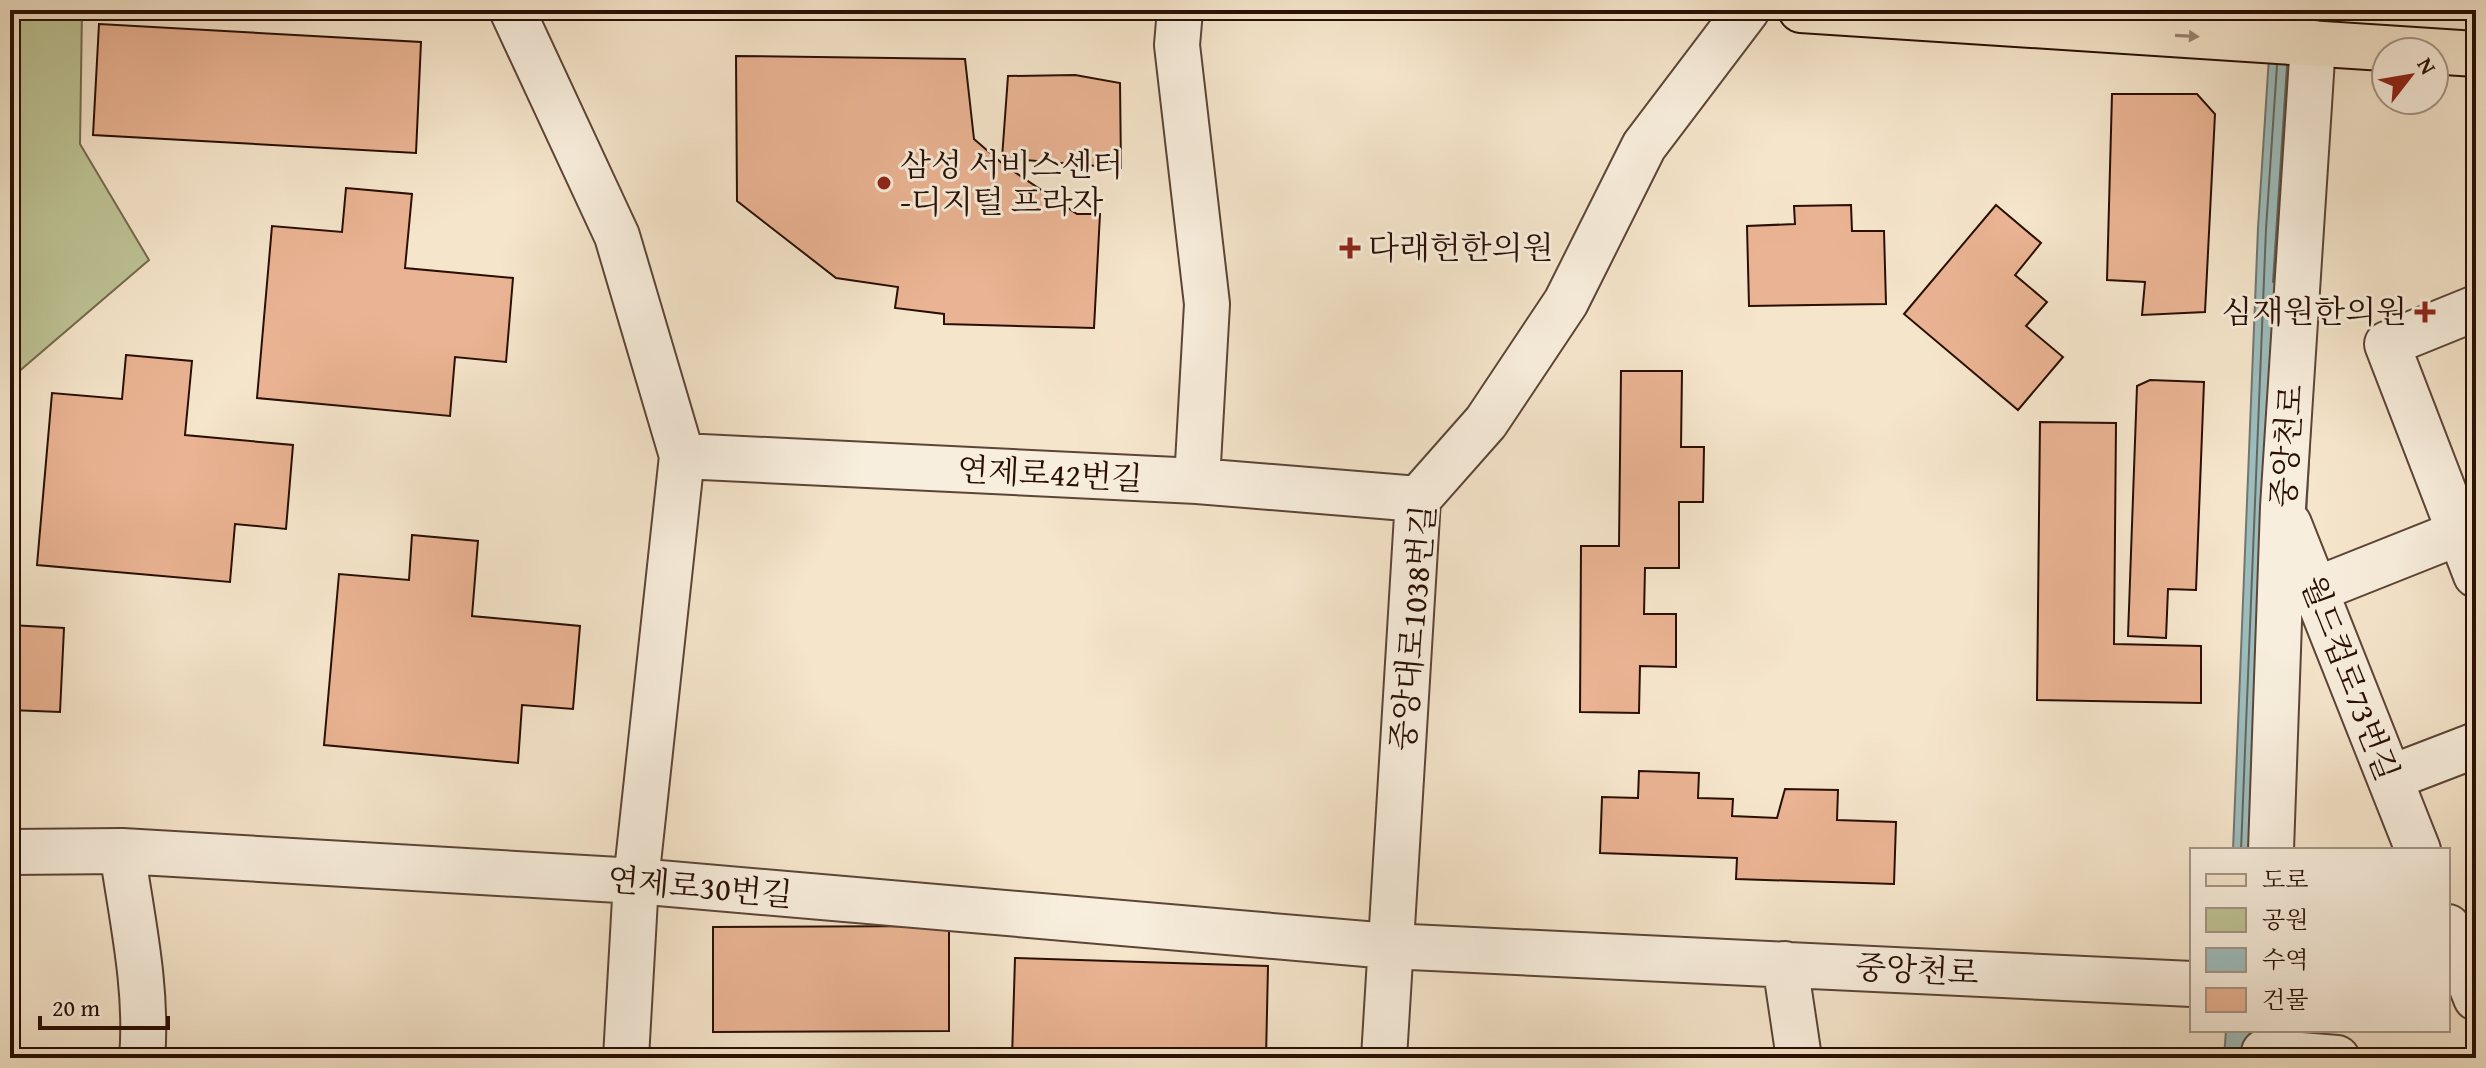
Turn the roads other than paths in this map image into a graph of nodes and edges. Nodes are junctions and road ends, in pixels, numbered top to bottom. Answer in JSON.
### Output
{"nodes":[{"id":1,"x":512,"y":10,"type":"edge"},
{"id":2,"x":1180,"y":10,"type":"edge"},
{"id":3,"x":1747,"y":10,"type":"edge"},
{"id":4,"x":1801,"y":10,"type":"edge"},
{"id":5,"x":2313,"y":27,"type":"edge"},
{"id":6,"x":2476,"y":54,"type":"edge"},
{"id":7,"x":2476,"y":308,"type":"edge"},
{"id":8,"x":682,"y":456,"type":"junction"},
{"id":9,"x":1197,"y":481,"type":"junction"},
{"id":10,"x":1418,"y":499,"type":"junction"},
{"id":11,"x":2283,"y":507,"type":"junction"},
{"id":12,"x":2468,"y":529,"type":"edge"},
{"id":13,"x":2476,"y":575,"type":"edge"},
{"id":14,"x":2315,"y":590,"type":"junction"},
{"id":15,"x":2476,"y":745,"type":"edge"},
{"id":16,"x":2390,"y":778,"type":"junction"},
{"id":17,"x":2271,"y":848,"type":"edge"},
{"id":18,"x":2417,"y":848,"type":"edge"},
{"id":19,"x":122,"y":851,"type":"junction"},
{"id":20,"x":10,"y":852,"type":"edge"},
{"id":21,"x":636,"y":881,"type":"junction"},
{"id":22,"x":2450,"y":931,"type":"edge"},
{"id":23,"x":1389,"y":946,"type":"junction"},
{"id":24,"x":1785,"y":964,"type":"junction"},
{"id":25,"x":2190,"y":984,"type":"edge"},
{"id":26,"x":2474,"y":985,"type":"edge"},
{"id":27,"x":2264,"y":1047,"type":"edge"},
{"id":28,"x":142,"y":1058,"type":"edge"},
{"id":29,"x":626,"y":1058,"type":"edge"},
{"id":30,"x":1384,"y":1058,"type":"edge"},
{"id":31,"x":1799,"y":1058,"type":"edge"},
{"id":32,"x":2337,"y":1058,"type":"edge"}],
"edges":[{"from":1,"to":8,"type":"street"},
{"from":2,"to":9,"type":"street"},
{"from":3,"to":10,"type":"street","name":"중앙대로1038번길"},
{"from":4,"to":5,"type":"main road","one_way":true},
{"from":5,"to":6,"type":"main road"},
{"from":5,"to":11,"type":"street","name":"중앙천로"},
{"from":7,"to":12,"type":"street"},
{"from":8,"to":9,"type":"street","name":"연제로42번길"},
{"from":8,"to":21,"type":"street"},
{"from":9,"to":10,"type":"street","name":"연제로42번길"},
{"from":10,"to":23,"type":"street","name":"중앙대로1038번길"},
{"from":11,"to":14,"type":"street","name":"월드컵로73번길"},
{"from":11,"to":17,"type":"street","name":"중앙천로"},
{"from":12,"to":13,"type":"street"},
{"from":12,"to":14,"type":"street"},
{"from":14,"to":16,"type":"street","name":"월드컵로73번길"},
{"from":15,"to":16,"type":"street"},
{"from":16,"to":18,"type":"street","name":"월드컵로73번길"},
{"from":19,"to":20,"type":"street","name":"연제로30번길"},
{"from":19,"to":21,"type":"street","name":"연제로30번길"},
{"from":19,"to":28,"type":"street"},
{"from":21,"to":23,"type":"street","name":"연제로30번길"},
{"from":21,"to":29,"type":"street"},
{"from":22,"to":26,"type":"street"},
{"from":23,"to":24,"type":"street","name":"연제로30번길"},
{"from":23,"to":30,"type":"street","name":"중앙대로1038번길"},
{"from":24,"to":25,"type":"street","name":"중앙천로"},
{"from":24,"to":31,"type":"street"},
{"from":27,"to":32,"type":"street"}]}
